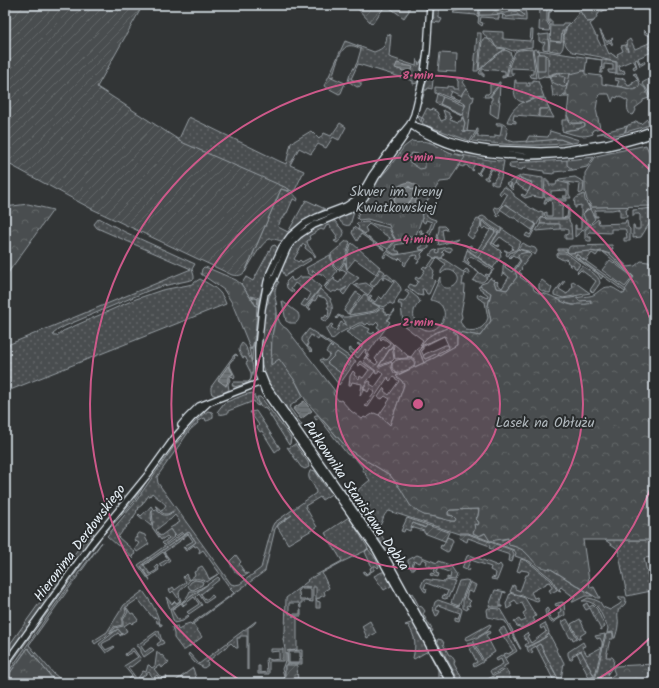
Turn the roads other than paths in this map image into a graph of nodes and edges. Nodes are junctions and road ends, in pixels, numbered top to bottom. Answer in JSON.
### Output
{"nodes":[{"id":1,"x":430,"y":5,"type":"edge"},
{"id":2,"x":410,"y":124,"type":"junction"},
{"id":3,"x":654,"y":129,"type":"edge"},
{"id":4,"x":654,"y":134,"type":"edge"},
{"id":5,"x":262,"y":381,"type":"junction"},
{"id":6,"x":430,"y":642,"type":"junction"},
{"id":7,"x":5,"y":664,"type":"edge"},
{"id":8,"x":450,"y":683,"type":"edge"},
{"id":9,"x":455,"y":683,"type":"edge"}],
"edges":[{"from":1,"to":2,"type":"main road","name":"Pułkownika Stanisława Dąbka"},
{"from":2,"to":3,"type":"main road"},
{"from":2,"to":4,"type":"main road"},
{"from":2,"to":5,"type":"main road","name":"Pułkownika Stanisława Dąbka"},
{"from":5,"to":6,"type":"main road","name":"Pułkownika Stanisława Dąbka"},
{"from":5,"to":7,"type":"main road","name":"Hieronima Derdowskiego"},
{"from":6,"to":8,"type":"main road","name":"Pułkownika Stanisława Dąbka"},
{"from":6,"to":9,"type":"main road","name":"Pułkownika Stanisława Dąbka"}]}
